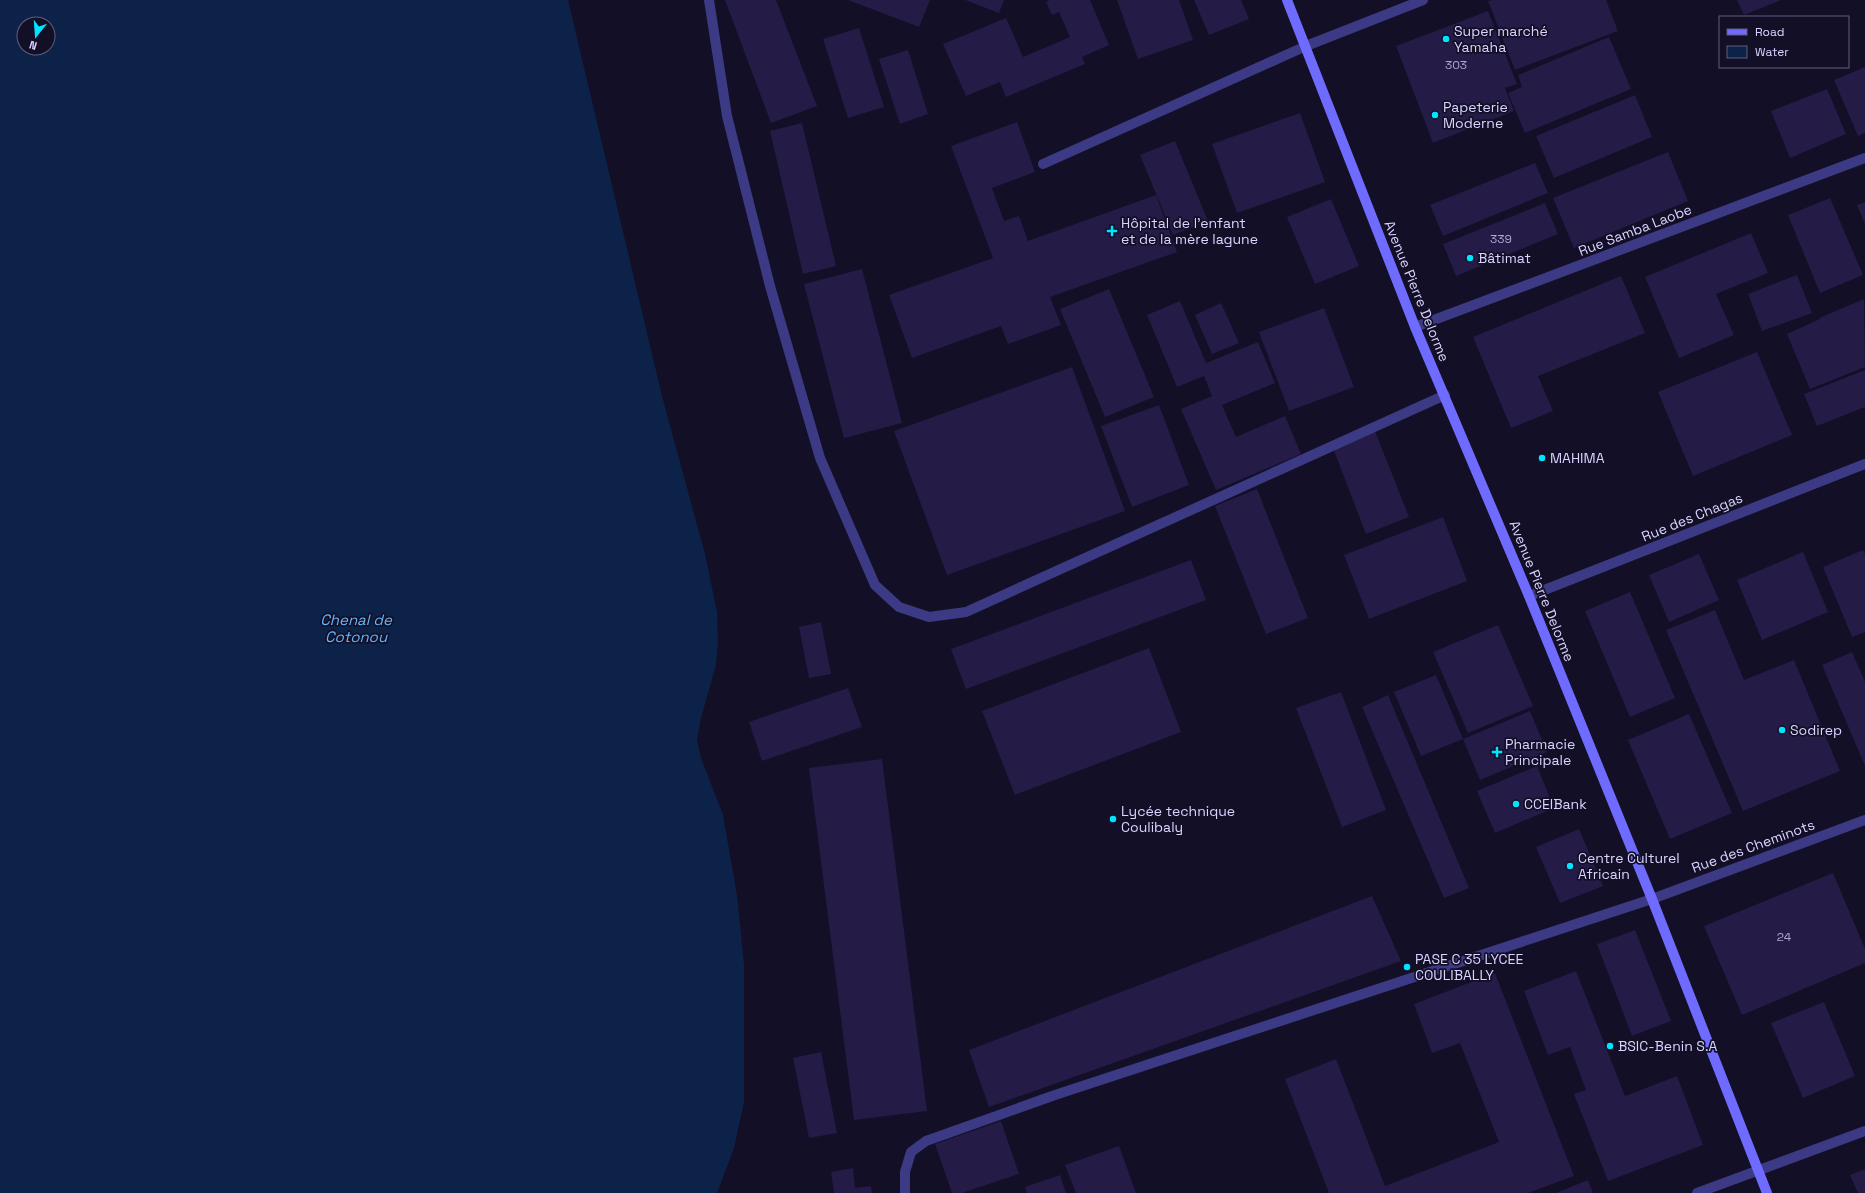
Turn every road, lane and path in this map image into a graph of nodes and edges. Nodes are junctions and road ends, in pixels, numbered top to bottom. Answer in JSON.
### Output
{"nodes":[{"id":1,"x":709,"y":0,"type":"edge"},
{"id":2,"x":1287,"y":0,"type":"edge"},
{"id":3,"x":1423,"y":0,"type":"edge"},
{"id":4,"x":1306,"y":46,"type":"junction"},
{"id":5,"x":1865,"y":158,"type":"edge"},
{"id":6,"x":1043,"y":164,"type":"dead end"},
{"id":7,"x":1415,"y":327,"type":"junction"},
{"id":8,"x":1445,"y":395,"type":"junction"},
{"id":9,"x":1865,"y":464,"type":"edge"},
{"id":10,"x":1529,"y":596,"type":"junction"},
{"id":11,"x":1865,"y":820,"type":"edge"},
{"id":12,"x":1652,"y":899,"type":"junction"},
{"id":13,"x":1865,"y":1131,"type":"edge"},
{"id":14,"x":1758,"y":1170,"type":"junction"},
{"id":15,"x":904,"y":1193,"type":"edge"},
{"id":16,"x":1697,"y":1193,"type":"edge"},
{"id":17,"x":1767,"y":1193,"type":"edge"}],
"edges":[{"from":1,"to":8,"type":"street"},
{"from":2,"to":4,"type":"main road","name":"Avenue Pierre Delorme"},
{"from":3,"to":4,"type":"street"},
{"from":4,"to":6,"type":"street"},
{"from":4,"to":7,"type":"main road","name":"Avenue Pierre Delorme"},
{"from":5,"to":7,"type":"street","name":"Rue Samba Laobe"},
{"from":7,"to":8,"type":"main road","name":"Avenue Pierre Delorme"},
{"from":8,"to":10,"type":"main road","name":"Avenue Pierre Delorme"},
{"from":9,"to":10,"type":"street","name":"Rue des Chagas"},
{"from":10,"to":12,"type":"main road","name":"Avenue Pierre Delorme"},
{"from":11,"to":12,"type":"street","name":"Rue des Cheminots"},
{"from":12,"to":14,"type":"main road","name":"Avenue Pierre Delorme"},
{"from":12,"to":15,"type":"street","name":"Rue des Cheminots"},
{"from":13,"to":14,"type":"street"},
{"from":14,"to":16,"type":"street"},
{"from":14,"to":17,"type":"main road","name":"Avenue Pierre Delorme"}]}
